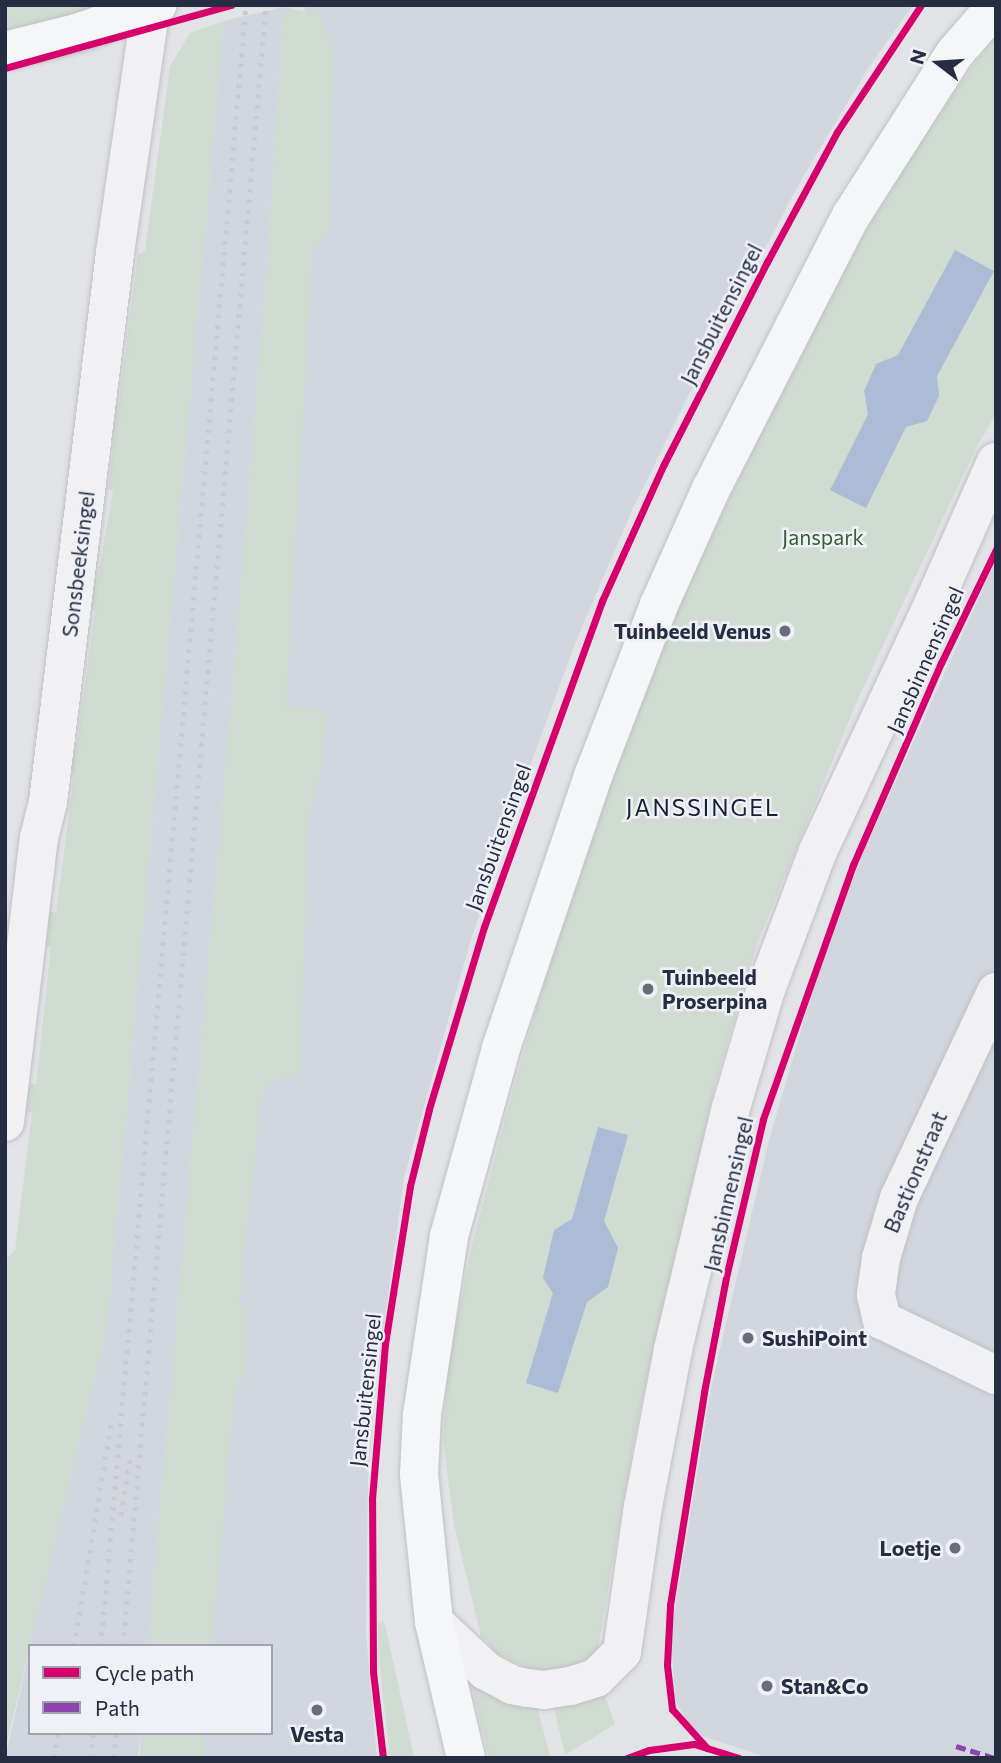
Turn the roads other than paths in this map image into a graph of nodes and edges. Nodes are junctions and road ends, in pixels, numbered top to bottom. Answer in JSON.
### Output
{"nodes":[{"id":1,"x":153,"y":6,"type":"edge"},
{"id":2,"x":996,"y":6,"type":"edge"},
{"id":3,"x":5,"y":51,"type":"edge"},
{"id":4,"x":996,"y":462,"type":"edge"},
{"id":5,"x":996,"y":992,"type":"edge"},
{"id":6,"x":5,"y":1122,"type":"edge"},
{"id":7,"x":996,"y":1375,"type":"edge"},
{"id":8,"x":434,"y":1622,"type":"junction"},
{"id":9,"x":466,"y":1758,"type":"edge"}],
"edges":[{"from":1,"to":3,"type":"main road"},
{"from":1,"to":6,"type":"street","name":"Sonsbeeksingel"},
{"from":2,"to":8,"type":"main road"},
{"from":4,"to":8,"type":"street","name":"Jansbinnensingel"},
{"from":5,"to":7,"type":"street","name":"Bastionstraat"},
{"from":8,"to":9,"type":"main road"}]}
